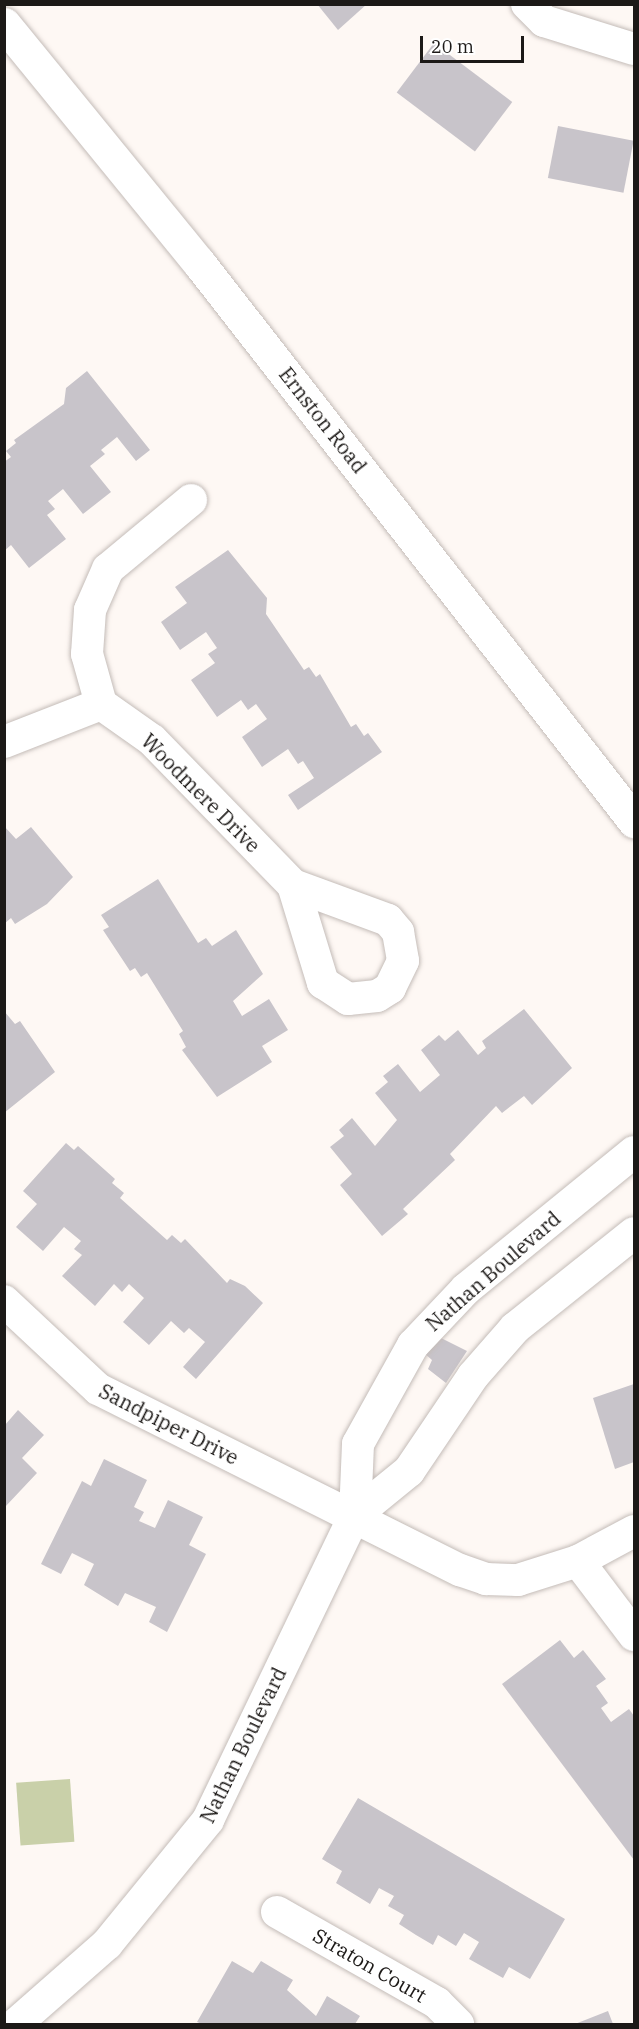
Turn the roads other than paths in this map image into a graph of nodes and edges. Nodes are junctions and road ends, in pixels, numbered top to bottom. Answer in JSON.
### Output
{"nodes":[{"id":1,"x":527,"y":4,"type":"edge"},
{"id":2,"x":4,"y":24,"type":"edge"},
{"id":3,"x":634,"y":49,"type":"edge"},
{"id":4,"x":191,"y":500,"type":"dead end"},
{"id":5,"x":101,"y":704,"type":"junction"},
{"id":6,"x":4,"y":742,"type":"edge"},
{"id":7,"x":634,"y":821,"type":"edge"},
{"id":8,"x":293,"y":885,"type":"dead end"},
{"id":9,"x":634,"y":1152,"type":"edge"},
{"id":10,"x":634,"y":1233,"type":"edge"},
{"id":11,"x":4,"y":1302,"type":"edge"},
{"id":12,"x":355,"y":1515,"type":"junction"},
{"id":13,"x":634,"y":1531,"type":"edge"},
{"id":14,"x":579,"y":1561,"type":"junction"},
{"id":15,"x":634,"y":1635,"type":"edge"},
{"id":16,"x":278,"y":1912,"type":"dead end"},
{"id":17,"x":16,"y":2025,"type":"edge"},
{"id":18,"x":458,"y":2025,"type":"edge"}],
"edges":[{"from":1,"to":3,"type":"street"},
{"from":2,"to":7,"type":"street","name":"Ernston Road"},
{"from":4,"to":5,"type":"street"},
{"from":5,"to":6,"type":"street"},
{"from":5,"to":8,"type":"street","name":"Woodmere Drive"},
{"from":9,"to":12,"type":"street","name":"Nathan Boulevard"},
{"from":10,"to":12,"type":"street","name":"Nathan Boulevard"},
{"from":11,"to":12,"type":"street","name":"Sandpiper Drive"},
{"from":12,"to":14,"type":"street","name":"Sandpiper Drive"},
{"from":12,"to":17,"type":"street","name":"Nathan Boulevard"},
{"from":13,"to":14,"type":"street","name":"Sandpiper Drive"},
{"from":14,"to":15,"type":"street"},
{"from":16,"to":18,"type":"street","name":"Straton Court"}]}
